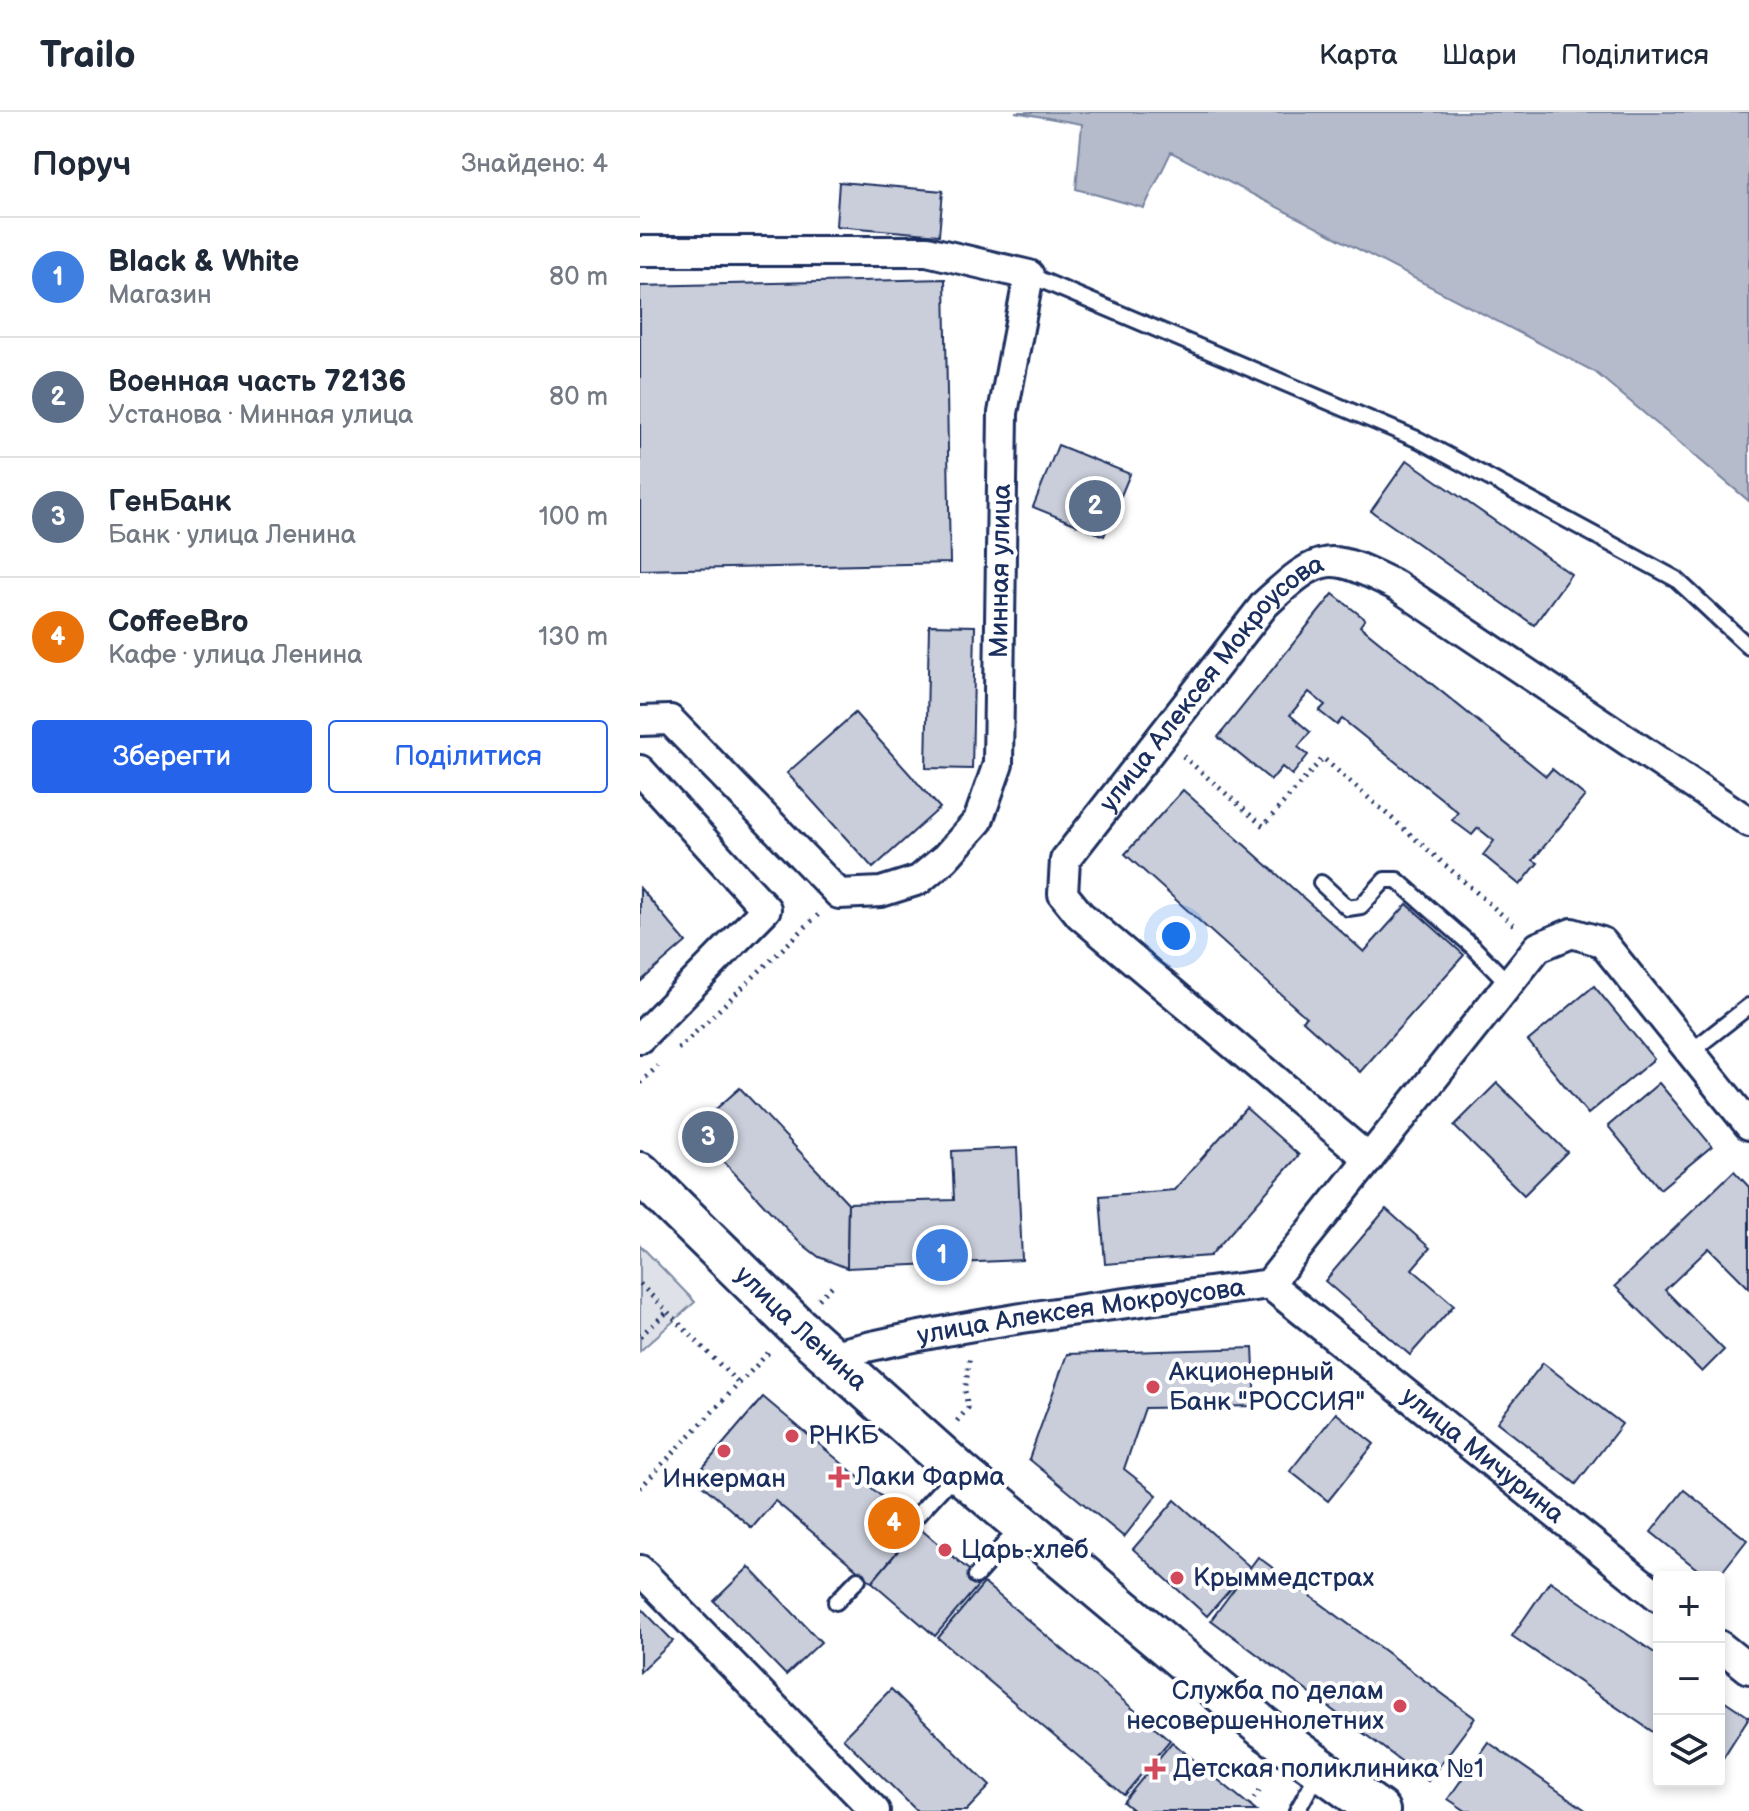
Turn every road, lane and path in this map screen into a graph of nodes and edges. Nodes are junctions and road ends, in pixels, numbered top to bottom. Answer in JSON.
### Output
{"nodes":[{"id":1,"x":640,"y":251,"type":"edge"},
{"id":2,"x":1029,"y":275,"type":"junction"},
{"id":3,"x":1749,"y":647,"type":"edge"},
{"id":4,"x":640,"y":721,"type":"edge"},
{"id":5,"x":1161,"y":737,"type":"junction"},
{"id":6,"x":640,"y":770,"type":"edge"},
{"id":7,"x":1749,"y":822,"type":"edge"},
{"id":8,"x":1321,"y":883,"type":"dead end"},
{"id":9,"x":839,"y":894,"type":"junction"},
{"id":10,"x":1505,"y":918,"type":"dead end"},
{"id":11,"x":1509,"y":984,"type":"junction"},
{"id":12,"x":1749,"y":1006,"type":"edge"},
{"id":13,"x":708,"y":1021,"type":"dead end"},
{"id":14,"x":640,"y":1038,"type":"edge"},
{"id":15,"x":1689,"y":1053,"type":"junction"},
{"id":16,"x":1749,"y":1125,"type":"edge"},
{"id":17,"x":1369,"y":1159,"type":"junction"},
{"id":18,"x":640,"y":1173,"type":"edge"},
{"id":19,"x":640,"y":1284,"type":"edge"},
{"id":20,"x":1269,"y":1284,"type":"junction"},
{"id":21,"x":666,"y":1313,"type":"junction"},
{"id":22,"x":640,"y":1336,"type":"edge"},
{"id":23,"x":977,"y":1345,"type":"dead end"},
{"id":24,"x":829,"y":1356,"type":"junction"},
{"id":25,"x":946,"y":1460,"type":"junction"},
{"id":26,"x":640,"y":1488,"type":"edge"},
{"id":27,"x":912,"y":1521,"type":"dead end"},
{"id":28,"x":1023,"y":1523,"type":"junction"},
{"id":29,"x":640,"y":1570,"type":"edge"},
{"id":30,"x":976,"y":1576,"type":"dead end"},
{"id":31,"x":858,"y":1579,"type":"dead end"},
{"id":32,"x":1653,"y":1592,"type":"edge"},
{"id":33,"x":836,"y":1602,"type":"dead end"},
{"id":34,"x":1725,"y":1650,"type":"edge"},
{"id":35,"x":1749,"y":1669,"type":"edge"},
{"id":36,"x":1320,"y":1770,"type":"junction"},
{"id":37,"x":1263,"y":1786,"type":"dead end"},
{"id":38,"x":1249,"y":1805,"type":"dead end"},
{"id":39,"x":875,"y":1811,"type":"edge"},
{"id":40,"x":1297,"y":1811,"type":"edge"},
{"id":41,"x":1379,"y":1811,"type":"edge"}],
"edges":[{"from":1,"to":2,"type":"street"},
{"from":2,"to":3,"type":"lane"},
{"from":2,"to":9,"type":"street","name":"Минная улица"},
{"from":4,"to":9,"type":"street"},
{"from":5,"to":7,"type":"street","name":"улица Алексея Мокроусова"},
{"from":5,"to":10,"type":"path"},
{"from":5,"to":17,"type":"street","name":"улица Алексея Мокроусова"},
{"from":6,"to":14,"type":"street"},
{"from":8,"to":11,"type":"lane"},
{"from":9,"to":13,"type":"path"},
{"from":11,"to":15,"type":"street","name":"улица Алексея Мокроусова"},
{"from":11,"to":17,"type":"street","name":"улица Алексея Мокроусова"},
{"from":12,"to":15,"type":"lane"},
{"from":15,"to":16,"type":"street"},
{"from":17,"to":20,"type":"street","name":"улица Алексея Мокроусова"},
{"from":18,"to":24,"type":"main road","name":"улица Ленина"},
{"from":19,"to":21,"type":"path"},
{"from":20,"to":24,"type":"street","name":"улица Алексея Мокроусова"},
{"from":20,"to":32,"type":"street","name":"улица Мичурина"},
{"from":21,"to":22,"type":"path"},
{"from":21,"to":26,"type":"path"},
{"from":23,"to":25,"type":"path"},
{"from":24,"to":25,"type":"main road","name":"улица Ленина"},
{"from":25,"to":27,"type":"lane"},
{"from":25,"to":28,"type":"main road","name":"улица Ленина"},
{"from":28,"to":30,"type":"lane"},
{"from":28,"to":36,"type":"main road","name":"улица Ленина"},
{"from":29,"to":39,"type":"street"},
{"from":31,"to":33,"type":"lane"},
{"from":34,"to":35,"type":"street"},
{"from":36,"to":40,"type":"lane"},
{"from":36,"to":41,"type":"main road","name":"улица Ленина"},
{"from":37,"to":38,"type":"path"}]}
